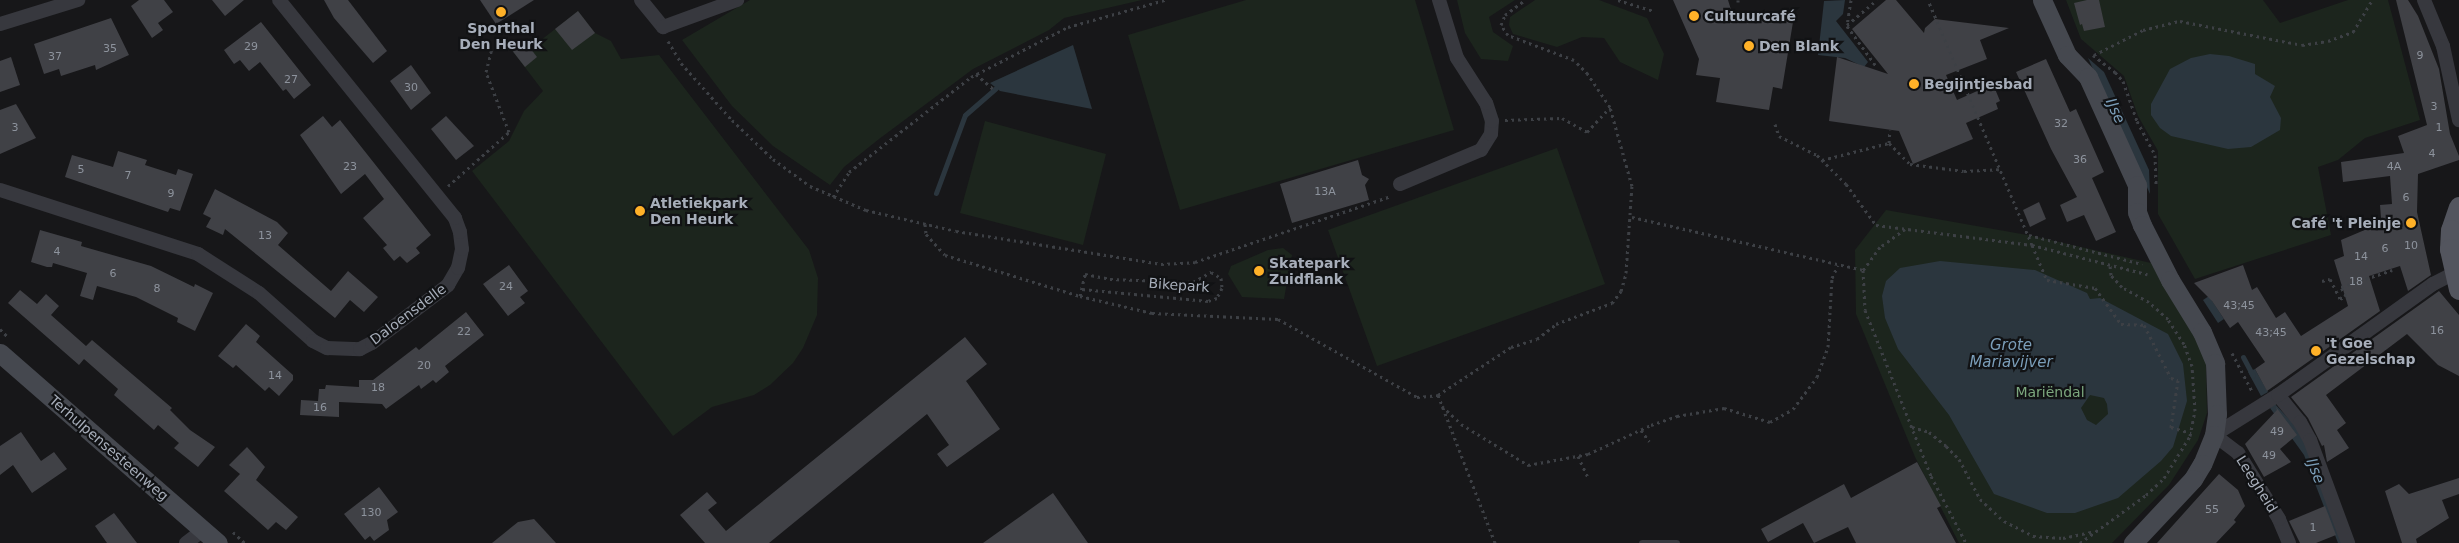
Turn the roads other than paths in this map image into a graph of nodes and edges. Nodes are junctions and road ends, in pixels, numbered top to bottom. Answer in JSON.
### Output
{"nodes":[{"id":1,"x":78,"y":0,"type":"edge"},
{"id":2,"x":279,"y":0,"type":"edge"},
{"id":3,"x":641,"y":0,"type":"edge"},
{"id":4,"x":737,"y":0,"type":"edge"},
{"id":5,"x":1439,"y":0,"type":"edge"},
{"id":6,"x":2042,"y":0,"type":"edge"},
{"id":7,"x":2424,"y":0,"type":"edge"},
{"id":8,"x":0,"y":24,"type":"edge"},
{"id":9,"x":2459,"y":120,"type":"edge"},
{"id":10,"x":1400,"y":184,"type":"road end"},
{"id":11,"x":0,"y":190,"type":"edge"},
{"id":12,"x":2459,"y":208,"type":"edge"},
{"id":13,"x":2456,"y":281,"type":"edge"},
{"id":14,"x":0,"y":353,"type":"edge"},
{"id":15,"x":2278,"y":395,"type":"junction"},
{"id":16,"x":2214,"y":435,"type":"junction"},
{"id":17,"x":203,"y":530,"type":"junction"},
{"id":18,"x":186,"y":543,"type":"edge"},
{"id":19,"x":218,"y":543,"type":"edge"},
{"id":20,"x":1642,"y":543,"type":"edge"},
{"id":21,"x":1676,"y":543,"type":"edge"},
{"id":22,"x":2133,"y":543,"type":"edge"},
{"id":23,"x":2289,"y":543,"type":"edge"},
{"id":24,"x":2348,"y":543,"type":"edge"}],
"edges":[{"from":1,"to":8,"type":"street"},
{"from":2,"to":11,"type":"street","name":"Daloensdelle"},
{"from":3,"to":4,"type":"street"},
{"from":5,"to":10,"type":"street"},
{"from":6,"to":16,"type":"main road"},
{"from":7,"to":9,"type":"street"},
{"from":12,"to":13,"type":"main road"},
{"from":13,"to":15,"type":"street"},
{"from":14,"to":17,"type":"main road","name":"Terhulpensesteenweg"},
{"from":15,"to":16,"type":"street"},
{"from":15,"to":24,"type":"street"},
{"from":16,"to":22,"type":"main road"},
{"from":16,"to":23,"type":"street","name":"Leegheid"},
{"from":17,"to":18,"type":"street"},
{"from":17,"to":19,"type":"main road","name":"Terhulpensesteenweg"},
{"from":20,"to":21,"type":"lane"}]}
